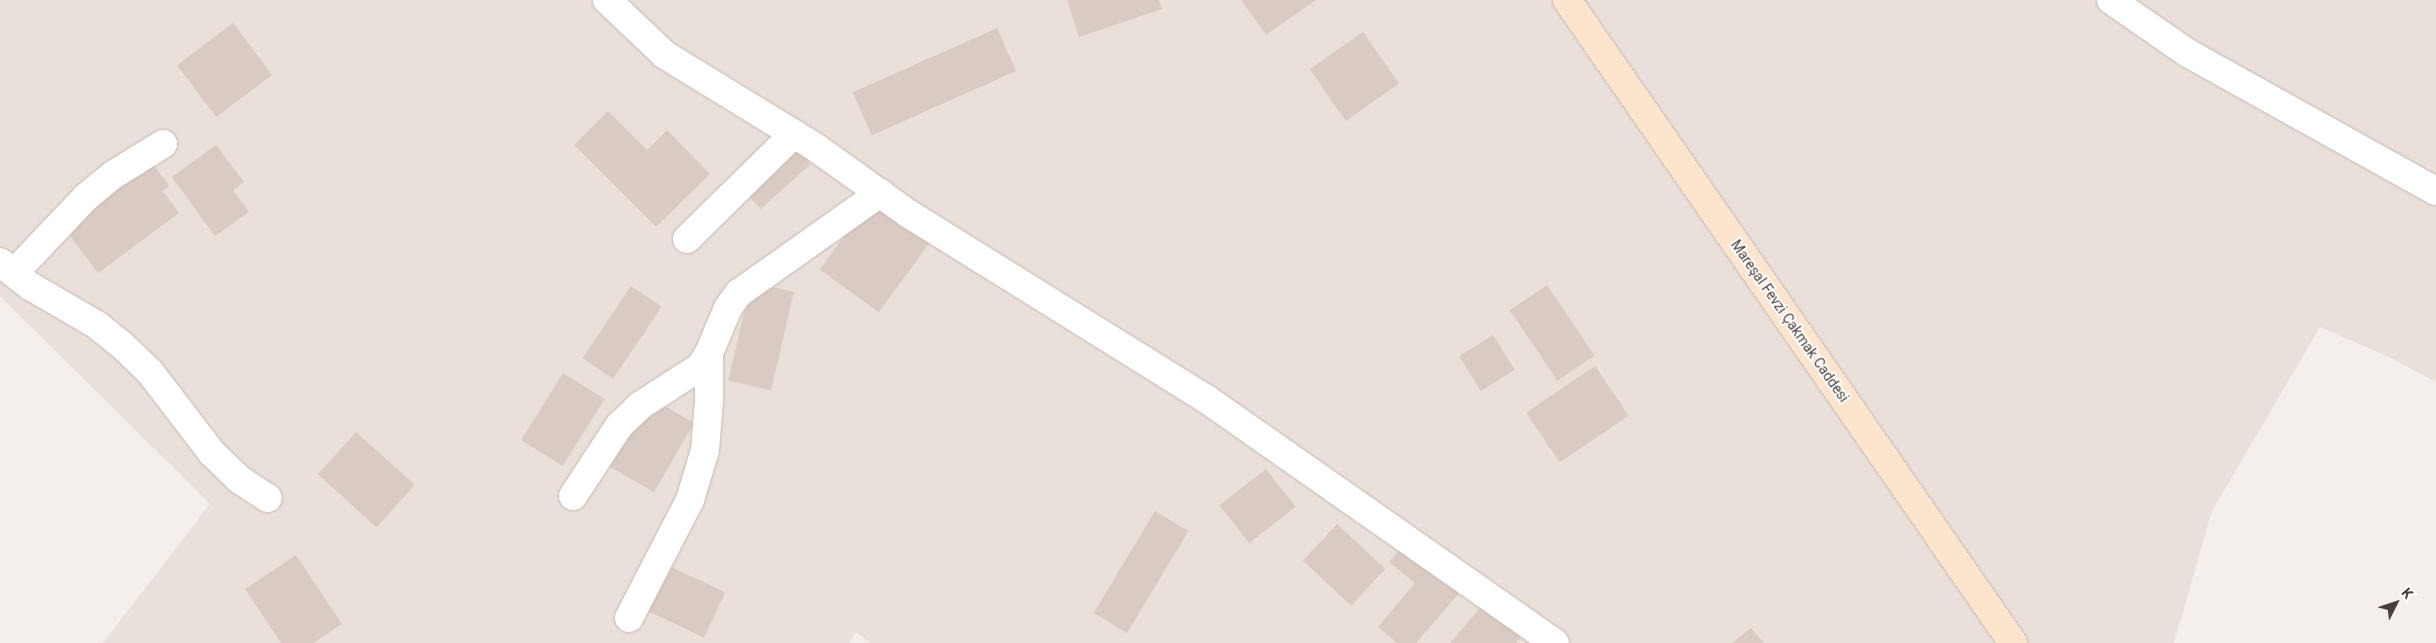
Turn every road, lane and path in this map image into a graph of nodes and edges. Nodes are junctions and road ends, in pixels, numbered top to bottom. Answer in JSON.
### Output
{"nodes":[{"id":1,"x":607,"y":0,"type":"edge"},
{"id":2,"x":1567,"y":0,"type":"edge"},
{"id":3,"x":2110,"y":0,"type":"edge"},
{"id":4,"x":794,"y":134,"type":"junction"},
{"id":5,"x":163,"y":144,"type":"dead end"},
{"id":6,"x":2436,"y":191,"type":"edge"},
{"id":7,"x":880,"y":193,"type":"junction"},
{"id":8,"x":688,"y":239,"type":"dead end"},
{"id":9,"x":7,"y":268,"type":"edge"},
{"id":10,"x":710,"y":353,"type":"junction"},
{"id":11,"x":573,"y":496,"type":"dead end"},
{"id":12,"x":268,"y":498,"type":"dead end"},
{"id":13,"x":630,"y":618,"type":"dead end"},
{"id":14,"x":1555,"y":643,"type":"edge"},
{"id":15,"x":2013,"y":643,"type":"edge"}],
"edges":[{"from":1,"to":4,"type":"street"},
{"from":2,"to":15,"type":"street","name":"Mareşal Fevzi Çakmak Caddesi"},
{"from":3,"to":6,"type":"street"},
{"from":4,"to":7,"type":"street"},
{"from":4,"to":8,"type":"street"},
{"from":5,"to":9,"type":"street"},
{"from":7,"to":10,"type":"street"},
{"from":7,"to":14,"type":"street"},
{"from":9,"to":12,"type":"street"},
{"from":10,"to":11,"type":"street"},
{"from":10,"to":13,"type":"street"}]}
